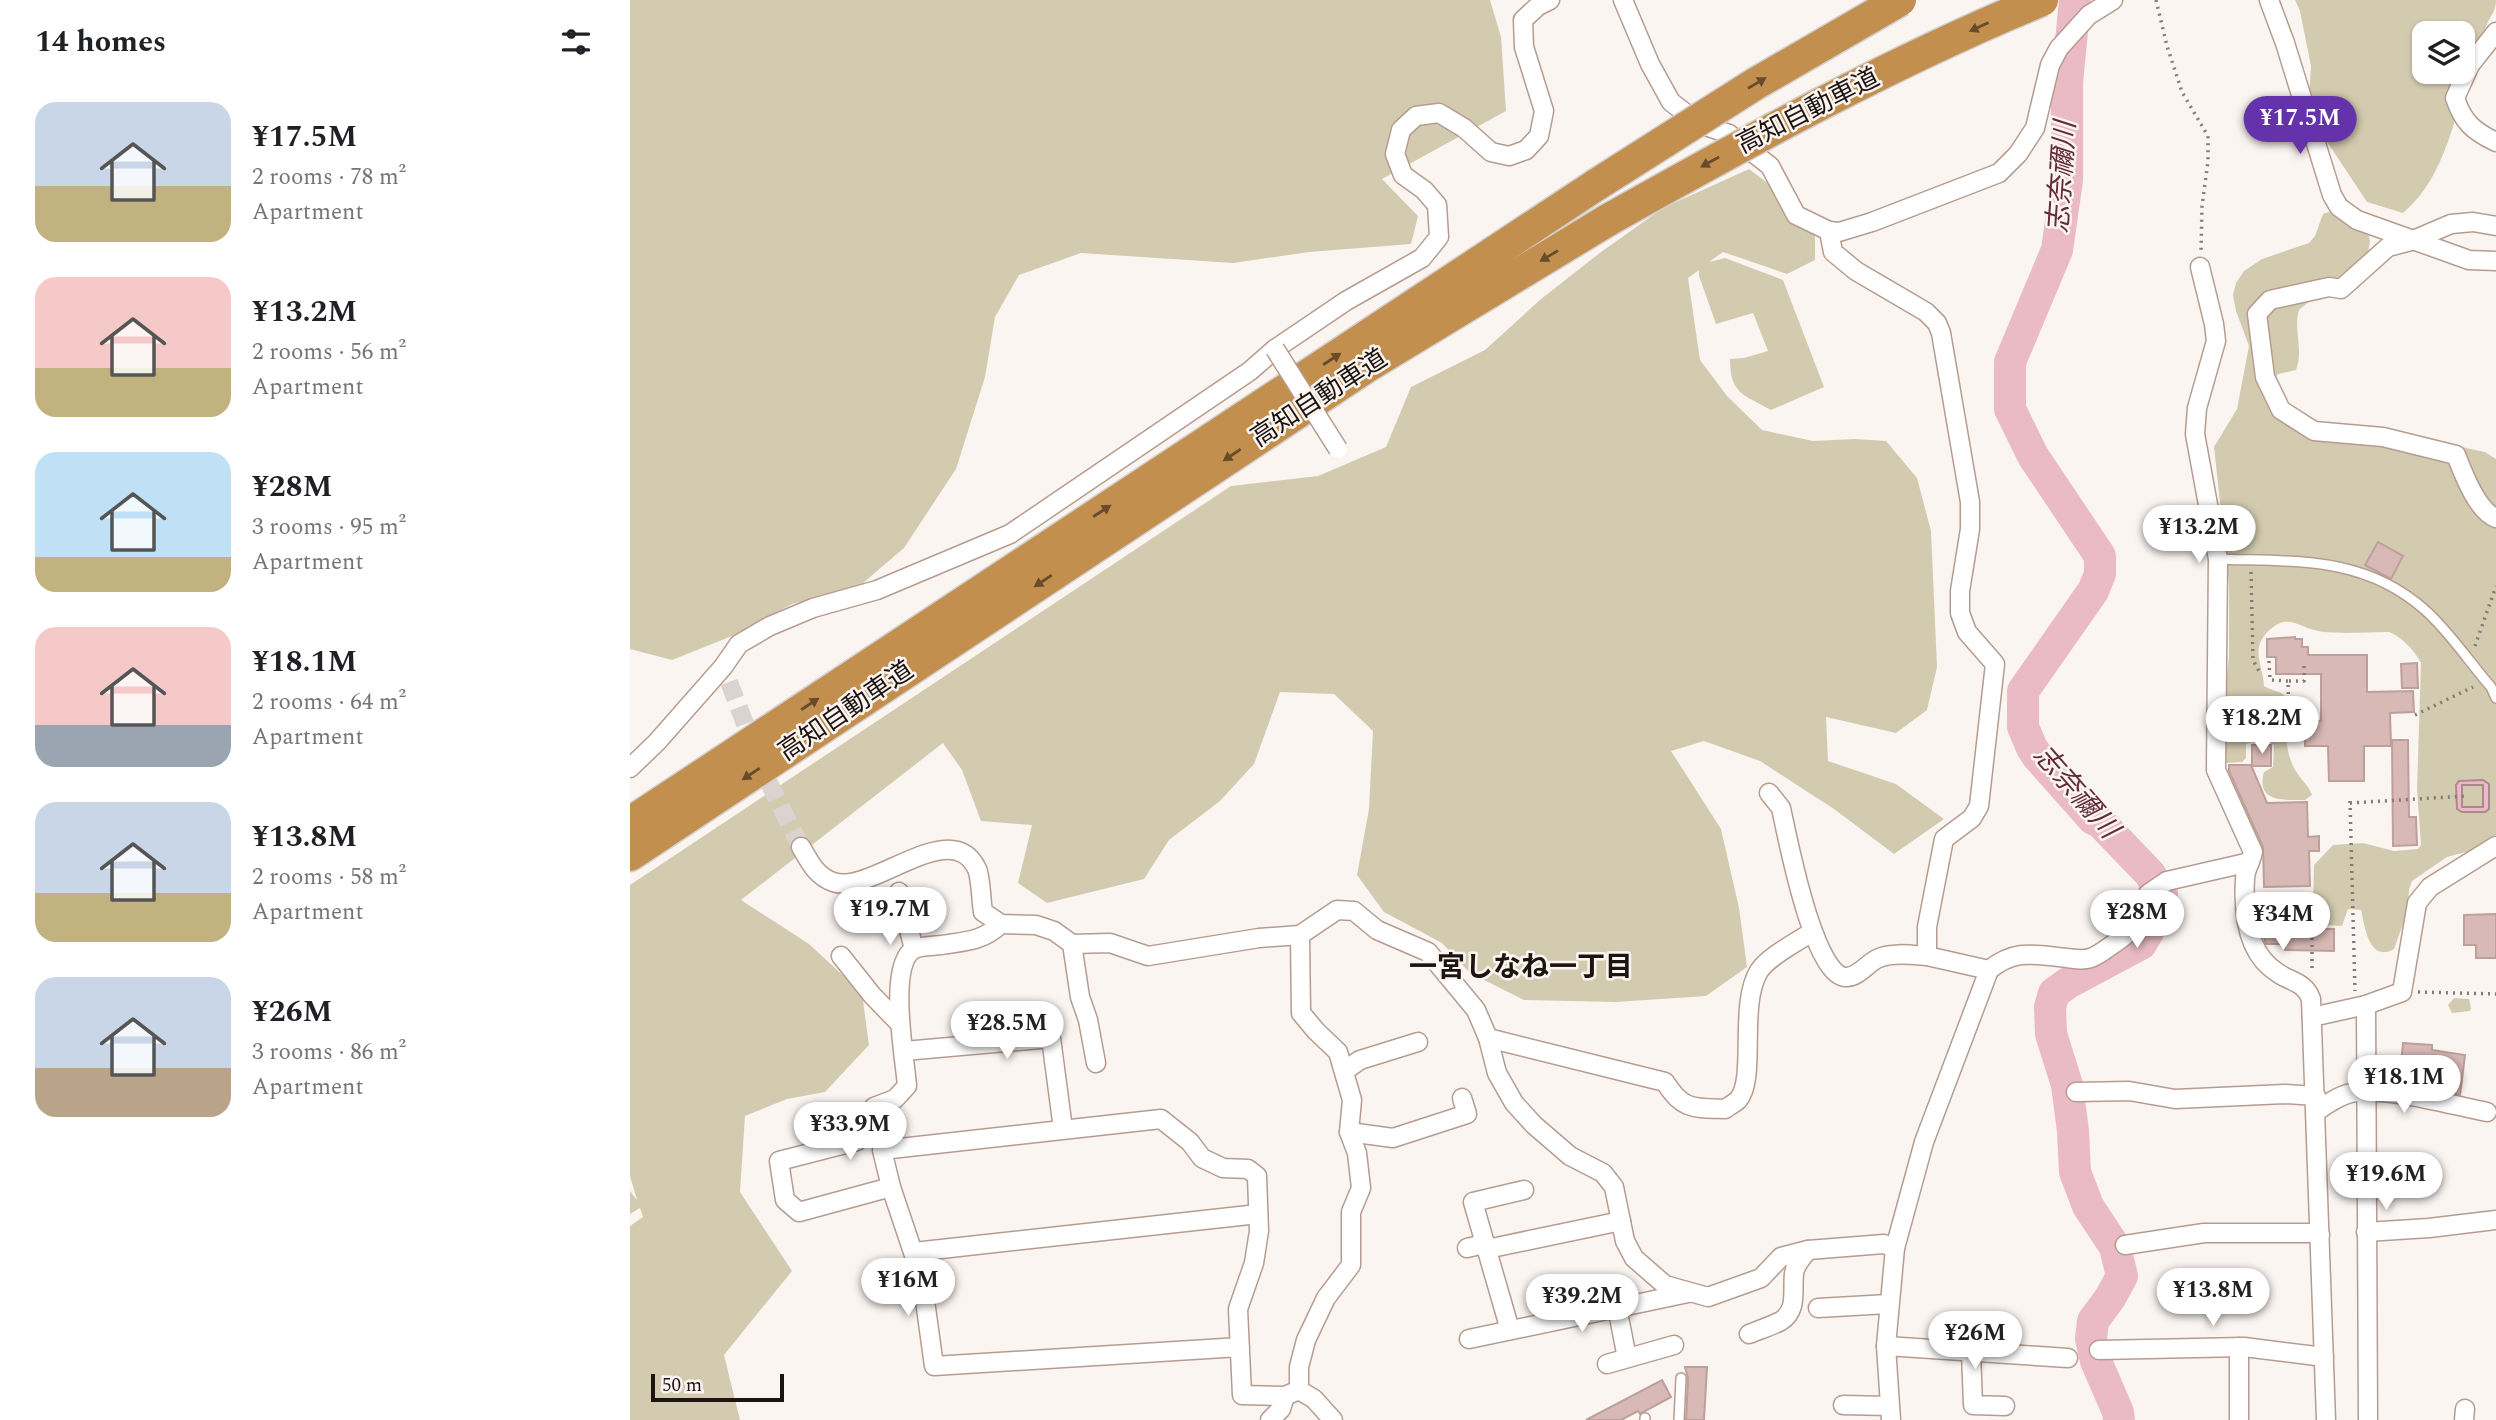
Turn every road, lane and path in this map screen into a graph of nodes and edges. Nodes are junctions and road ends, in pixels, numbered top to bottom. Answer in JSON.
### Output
{"nodes":[{"id":1,"x":1550,"y":0,"type":"edge"},
{"id":2,"x":1900,"y":0,"type":"edge"},
{"id":3,"x":2042,"y":0,"type":"edge"},
{"id":4,"x":2113,"y":0,"type":"edge"},
{"id":5,"x":2156,"y":0,"type":"edge"},
{"id":6,"x":2269,"y":0,"type":"edge"},
{"id":7,"x":1628,"y":3,"type":"edge"},
{"id":8,"x":2496,"y":32,"type":"edge"},
{"id":9,"x":2496,"y":142,"type":"edge"},
{"id":10,"x":2496,"y":226,"type":"edge"},
{"id":11,"x":1829,"y":231,"type":"junction"},
{"id":12,"x":2411,"y":241,"type":"junction"},
{"id":13,"x":2496,"y":261,"type":"edge"},
{"id":14,"x":2200,"y":267,"type":"joint"},
{"id":15,"x":1275,"y":349,"type":"junction"},
{"id":16,"x":1338,"y":449,"type":"dead end"},
{"id":17,"x":2496,"y":518,"type":"edge"},
{"id":18,"x":2218,"y":559,"type":"junction"},
{"id":19,"x":2251,"y":560,"type":"junction"},
{"id":20,"x":2496,"y":586,"type":"edge"},
{"id":21,"x":2269,"y":661,"type":"dead end"},
{"id":22,"x":2304,"y":661,"type":"dead end"},
{"id":23,"x":2469,"y":662,"type":"junction"},
{"id":24,"x":2260,"y":673,"type":"dead end"},
{"id":25,"x":2485,"y":680,"type":"junction"},
{"id":26,"x":2288,"y":681,"type":"junction"},
{"id":27,"x":2496,"y":698,"type":"edge"},
{"id":28,"x":2415,"y":715,"type":"dead end"},
{"id":29,"x":2289,"y":722,"type":"dead end"},
{"id":30,"x":630,"y":768,"type":"edge"},
{"id":31,"x":1769,"y":793,"type":"dead end"},
{"id":32,"x":2466,"y":796,"type":"dead end"},
{"id":33,"x":2350,"y":803,"type":"dead end"},
{"id":34,"x":630,"y":823,"type":"edge"},
{"id":35,"x":2496,"y":846,"type":"edge"},
{"id":36,"x":801,"y":847,"type":"tunnel mouth"},
{"id":37,"x":630,"y":855,"type":"edge"},
{"id":38,"x":2250,"y":862,"type":"junction"},
{"id":39,"x":899,"y":891,"type":"dead end"},
{"id":40,"x":2246,"y":911,"type":"junction"},
{"id":41,"x":2324,"y":911,"type":"dead end"},
{"id":42,"x":2312,"y":912,"type":"junction"},
{"id":43,"x":1001,"y":925,"type":"junction"},
{"id":44,"x":1812,"y":932,"type":"junction"},
{"id":45,"x":1300,"y":934,"type":"junction"},
{"id":46,"x":1072,"y":944,"type":"junction"},
{"id":47,"x":914,"y":949,"type":"junction"},
{"id":48,"x":841,"y":956,"type":"dead end"},
{"id":49,"x":1927,"y":956,"type":"junction"},
{"id":50,"x":1989,"y":970,"type":"junction"},
{"id":51,"x":2308,"y":991,"type":"junction"},
{"id":52,"x":2402,"y":992,"type":"junction"},
{"id":53,"x":2496,"y":994,"type":"edge"},
{"id":54,"x":2366,"y":1005,"type":"junction"},
{"id":55,"x":2312,"y":1017,"type":"junction"},
{"id":56,"x":900,"y":1024,"type":"junction"},
{"id":57,"x":1488,"y":1038,"type":"junction"},
{"id":58,"x":1418,"y":1042,"type":"dead end"},
{"id":59,"x":904,"y":1052,"type":"junction"},
{"id":60,"x":1096,"y":1063,"type":"dead end"},
{"id":61,"x":1344,"y":1071,"type":"junction"},
{"id":62,"x":2365,"y":1092,"type":"junction"},
{"id":63,"x":2076,"y":1093,"type":"dead end"},
{"id":64,"x":1462,"y":1097,"type":"dead end"},
{"id":65,"x":2316,"y":1104,"type":"junction"},
{"id":66,"x":2487,"y":1112,"type":"dead end"},
{"id":67,"x":1063,"y":1129,"type":"junction"},
{"id":68,"x":1349,"y":1132,"type":"junction"},
{"id":69,"x":891,"y":1187,"type":"junction"},
{"id":70,"x":1524,"y":1190,"type":"dead end"},
{"id":71,"x":1258,"y":1214,"type":"junction"},
{"id":72,"x":2496,"y":1220,"type":"edge"},
{"id":73,"x":1621,"y":1221,"type":"junction"},
{"id":74,"x":2366,"y":1232,"type":"junction"},
{"id":75,"x":2320,"y":1235,"type":"junction"},
{"id":76,"x":2125,"y":1245,"type":"dead end"},
{"id":77,"x":1479,"y":1247,"type":"junction"},
{"id":78,"x":1895,"y":1248,"type":"junction"},
{"id":79,"x":1808,"y":1250,"type":"junction"},
{"id":80,"x":914,"y":1252,"type":"junction"},
{"id":81,"x":1688,"y":1293,"type":"junction"},
{"id":82,"x":1888,"y":1304,"type":"junction"},
{"id":83,"x":1618,"y":1307,"type":"junction"},
{"id":84,"x":1818,"y":1308,"type":"dead end"},
{"id":85,"x":1510,"y":1330,"type":"junction"},
{"id":86,"x":1749,"y":1334,"type":"dead end"},
{"id":87,"x":1469,"y":1339,"type":"dead end"},
{"id":88,"x":1674,"y":1345,"type":"dead end"},
{"id":89,"x":1886,"y":1346,"type":"junction"},
{"id":90,"x":1240,"y":1347,"type":"junction"},
{"id":91,"x":2239,"y":1347,"type":"junction"},
{"id":92,"x":2099,"y":1350,"type":"dead end"},
{"id":93,"x":1971,"y":1352,"type":"junction"},
{"id":94,"x":2324,"y":1357,"type":"junction"},
{"id":95,"x":1627,"y":1358,"type":"junction"},
{"id":96,"x":2068,"y":1358,"type":"dead end"},
{"id":97,"x":1607,"y":1364,"type":"dead end"},
{"id":98,"x":1681,"y":1378,"type":"dead end"},
{"id":99,"x":1292,"y":1393,"type":"junction"},
{"id":100,"x":1843,"y":1405,"type":"dead end"},
{"id":101,"x":2005,"y":1406,"type":"dead end"},
{"id":102,"x":1890,"y":1413,"type":"edge"},
{"id":103,"x":1270,"y":1420,"type":"edge"},
{"id":104,"x":1334,"y":1420,"type":"edge"},
{"id":105,"x":1679,"y":1420,"type":"edge"},
{"id":106,"x":2239,"y":1420,"type":"edge"},
{"id":107,"x":2326,"y":1420,"type":"edge"},
{"id":108,"x":2368,"y":1420,"type":"edge"}],
"edges":[{"from":1,"to":15,"type":"street"},
{"from":34,"to":2,"type":"highway","name":"高知自動車道","one_way":true,"bridge":true},
{"from":3,"to":37,"type":"highway","name":"高知自動車道","one_way":true,"bridge":true},
{"from":4,"to":11,"type":"street"},
{"from":5,"to":14,"type":"path"},
{"from":6,"to":12,"type":"street"},
{"from":7,"to":11,"type":"street"},
{"from":8,"to":9,"type":"street"},
{"from":10,"to":12,"type":"street"},
{"from":11,"to":49,"type":"street"},
{"from":12,"to":13,"type":"street"},
{"from":12,"to":17,"type":"street"},
{"from":14,"to":18,"type":"street"},
{"from":15,"to":16,"type":"street","bridge":true},
{"from":15,"to":30,"type":"street"},
{"from":18,"to":19,"type":"lane"},
{"from":18,"to":38,"type":"street"},
{"from":19,"to":23,"type":"lane"},
{"from":19,"to":24,"type":"path"},
{"from":20,"to":23,"type":"path"},
{"from":21,"to":26,"type":"path"},
{"from":22,"to":26,"type":"path"},
{"from":23,"to":25,"type":"lane"},
{"from":25,"to":27,"type":"lane"},
{"from":25,"to":28,"type":"path"},
{"from":26,"to":29,"type":"path"},
{"from":31,"to":44,"type":"street"},
{"from":32,"to":33,"type":"path"},
{"from":35,"to":52,"type":"street"},
{"from":36,"to":43,"type":"street"},
{"from":38,"to":40,"type":"street"},
{"from":38,"to":50,"type":"street"},
{"from":39,"to":47,"type":"street"},
{"from":40,"to":42,"type":"path"},
{"from":40,"to":51,"type":"street"},
{"from":41,"to":42,"type":"path"},
{"from":42,"to":51,"type":"path"},
{"from":43,"to":46,"type":"street"},
{"from":43,"to":47,"type":"street"},
{"from":44,"to":49,"type":"street"},
{"from":44,"to":57,"type":"street"},
{"from":45,"to":46,"type":"street"},
{"from":45,"to":57,"type":"street"},
{"from":45,"to":61,"type":"street"},
{"from":46,"to":60,"type":"street"},
{"from":47,"to":56,"type":"street"},
{"from":48,"to":56,"type":"street"},
{"from":49,"to":50,"type":"street"},
{"from":50,"to":78,"type":"street"},
{"from":51,"to":55,"type":"street"},
{"from":52,"to":53,"type":"path"},
{"from":52,"to":54,"type":"street"},
{"from":54,"to":55,"type":"street"},
{"from":54,"to":62,"type":"street"},
{"from":55,"to":65,"type":"street"},
{"from":56,"to":59,"type":"street"},
{"from":57,"to":73,"type":"street"},
{"from":58,"to":61,"type":"street"},
{"from":59,"to":67,"type":"street"},
{"from":59,"to":69,"type":"street"},
{"from":61,"to":68,"type":"street"},
{"from":62,"to":65,"type":"street"},
{"from":62,"to":66,"type":"street"},
{"from":62,"to":74,"type":"street"},
{"from":63,"to":65,"type":"street"},
{"from":64,"to":68,"type":"street"},
{"from":65,"to":75,"type":"street"},
{"from":67,"to":69,"type":"street"},
{"from":67,"to":71,"type":"street"},
{"from":68,"to":99,"type":"street"},
{"from":69,"to":80,"type":"street"},
{"from":70,"to":77,"type":"street"},
{"from":71,"to":80,"type":"street"},
{"from":71,"to":90,"type":"street"},
{"from":72,"to":74,"type":"street"},
{"from":73,"to":77,"type":"street"},
{"from":73,"to":81,"type":"street"},
{"from":74,"to":108,"type":"street"},
{"from":75,"to":76,"type":"street"},
{"from":75,"to":94,"type":"street"},
{"from":77,"to":85,"type":"street"},
{"from":78,"to":79,"type":"street"},
{"from":78,"to":82,"type":"street"},
{"from":79,"to":81,"type":"street"},
{"from":79,"to":86,"type":"street"},
{"from":80,"to":90,"type":"street"},
{"from":81,"to":83,"type":"street"},
{"from":82,"to":84,"type":"street"},
{"from":82,"to":89,"type":"street"},
{"from":83,"to":85,"type":"street"},
{"from":83,"to":95,"type":"street"},
{"from":85,"to":87,"type":"street"},
{"from":88,"to":95,"type":"street"},
{"from":89,"to":93,"type":"street"},
{"from":89,"to":102,"type":"street"},
{"from":90,"to":99,"type":"street"},
{"from":91,"to":92,"type":"street"},
{"from":91,"to":94,"type":"street"},
{"from":91,"to":106,"type":"street"},
{"from":93,"to":96,"type":"street"},
{"from":93,"to":101,"type":"street"},
{"from":94,"to":107,"type":"street"},
{"from":95,"to":97,"type":"street"},
{"from":98,"to":105,"type":"lane"},
{"from":99,"to":103,"type":"street"},
{"from":99,"to":104,"type":"street"},
{"from":100,"to":102,"type":"street"}]}
